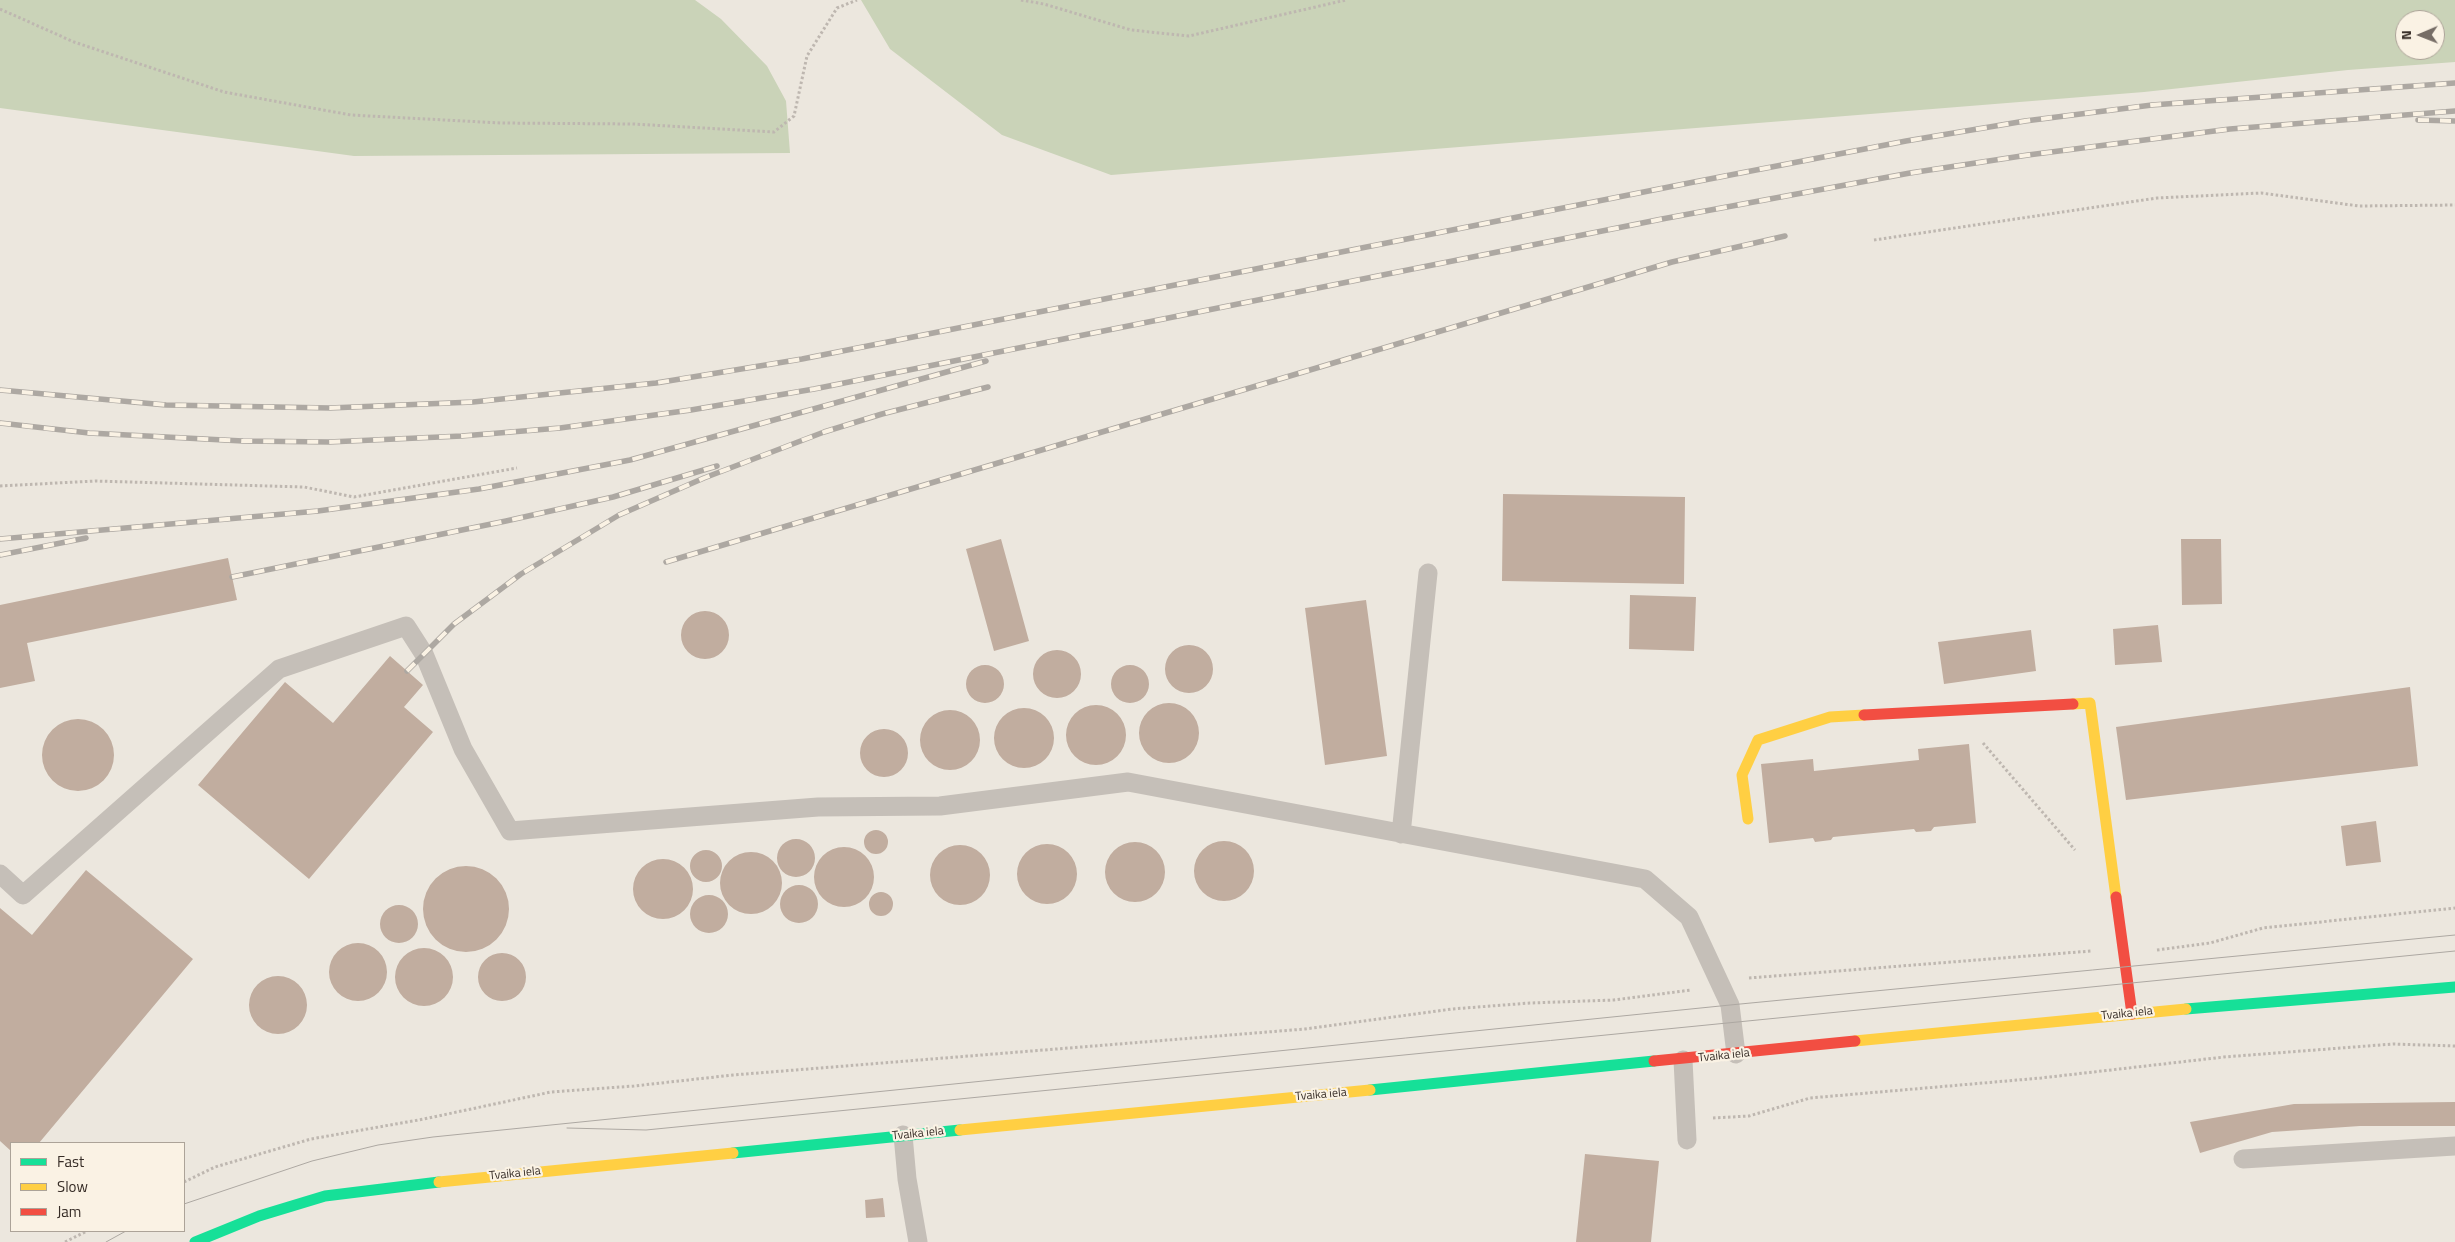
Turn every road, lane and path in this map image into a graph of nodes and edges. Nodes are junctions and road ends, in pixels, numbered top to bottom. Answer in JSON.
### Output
{"nodes":[{"id":1,"x":857,"y":0,"type":"edge"},
{"id":2,"x":1022,"y":0,"type":"edge"},
{"id":3,"x":1346,"y":0,"type":"edge"},
{"id":4,"x":0,"y":9,"type":"edge"},
{"id":5,"x":2455,"y":205,"type":"edge"},
{"id":6,"x":1874,"y":240,"type":"dead end"},
{"id":7,"x":517,"y":468,"type":"dead end"},
{"id":8,"x":0,"y":486,"type":"edge"},
{"id":9,"x":1428,"y":572,"type":"dead end"},
{"id":10,"x":1957,"y":710,"type":"junction"},
{"id":11,"x":1748,"y":819,"type":"dead end"},
{"id":12,"x":1401,"y":834,"type":"junction"},
{"id":13,"x":2079,"y":854,"type":"dead end"},
{"id":14,"x":0,"y":874,"type":"edge"},
{"id":15,"x":2455,"y":908,"type":"edge"},
{"id":16,"x":2125,"y":951,"type":"junction"},
{"id":17,"x":1720,"y":985,"type":"junction"},
{"id":18,"x":2455,"y":987,"type":"edge"},
{"id":19,"x":2132,"y":1014,"type":"junction"},
{"id":20,"x":2455,"y":1046,"type":"edge"},
{"id":21,"x":1736,"y":1054,"type":"junction"},
{"id":22,"x":1683,"y":1060,"type":"junction"},
{"id":23,"x":1686,"y":1120,"type":"junction"},
{"id":24,"x":904,"y":1135,"type":"junction"},
{"id":25,"x":1687,"y":1140,"type":"dead end"},
{"id":26,"x":2455,"y":1146,"type":"edge"},
{"id":27,"x":2243,"y":1159,"type":"dead end"},
{"id":28,"x":185,"y":1182,"type":"edge"},
{"id":29,"x":85,"y":1232,"type":"edge"},
{"id":30,"x":65,"y":1242,"type":"edge"},
{"id":31,"x":195,"y":1242,"type":"edge"},
{"id":32,"x":918,"y":1242,"type":"edge"}],
"edges":[{"from":1,"to":4,"type":"path"},
{"from":2,"to":3,"type":"path"},
{"from":5,"to":6,"type":"path"},
{"from":7,"to":8,"type":"path"},
{"from":9,"to":12,"type":"lane"},
{"from":10,"to":11,"type":"street"},
{"from":10,"to":13,"type":"path"},
{"from":10,"to":16,"type":"street"},
{"from":12,"to":14,"type":"lane"},
{"from":12,"to":17,"type":"lane"},
{"from":15,"to":16,"type":"path"},
{"from":16,"to":17,"type":"path"},
{"from":16,"to":19,"type":"street"},
{"from":17,"to":21,"type":"lane"},
{"from":17,"to":28,"type":"path"},
{"from":18,"to":19,"type":"street","name":"Tvaika iela"},
{"from":19,"to":21,"type":"street","name":"Tvaika iela"},
{"from":20,"to":23,"type":"path"},
{"from":21,"to":22,"type":"street","name":"Tvaika iela"},
{"from":22,"to":23,"type":"lane"},
{"from":22,"to":24,"type":"street","name":"Tvaika iela"},
{"from":23,"to":25,"type":"lane"},
{"from":24,"to":31,"type":"street","name":"Tvaika iela"},
{"from":24,"to":32,"type":"lane"},
{"from":26,"to":27,"type":"lane"},
{"from":29,"to":30,"type":"path"}]}
